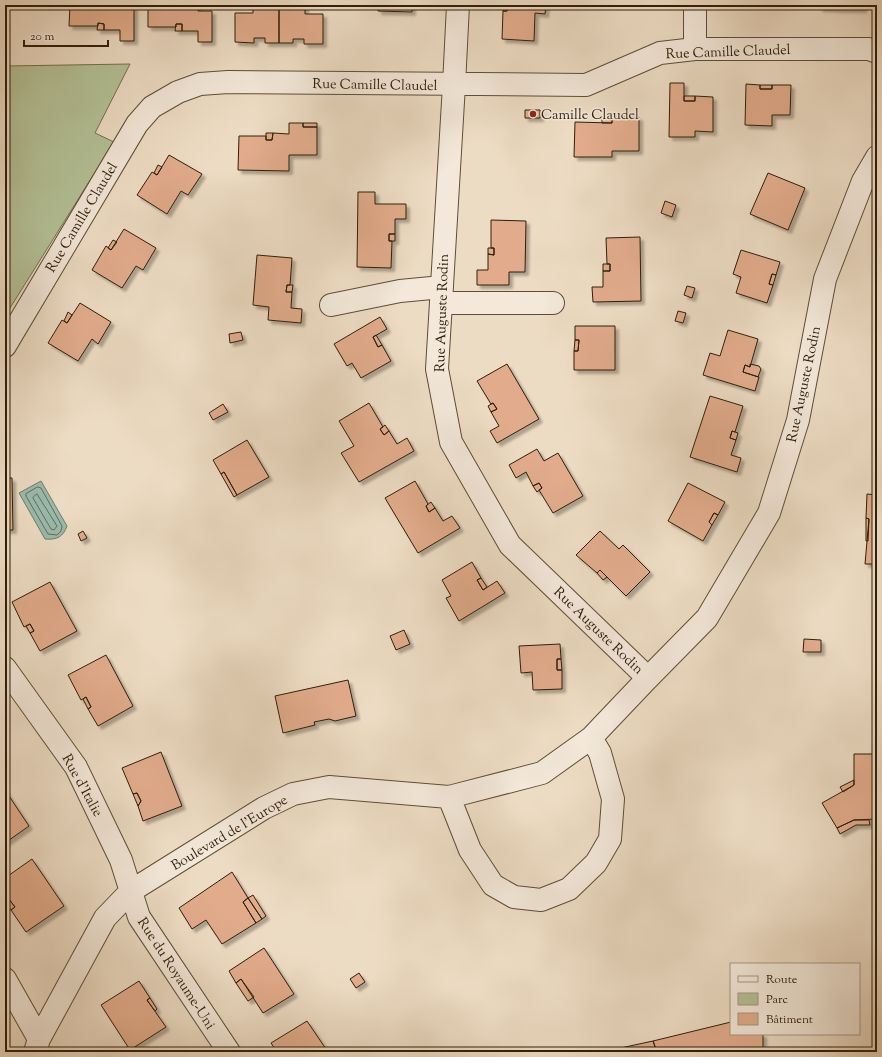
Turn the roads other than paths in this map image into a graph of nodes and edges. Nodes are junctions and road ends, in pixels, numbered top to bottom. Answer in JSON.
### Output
{"nodes":[{"id":1,"x":458,"y":5,"type":"edge"},
{"id":2,"x":695,"y":5,"type":"edge"},
{"id":3,"x":695,"y":49,"type":"junction"},
{"id":4,"x":877,"y":52,"type":"edge"},
{"id":5,"x":454,"y":85,"type":"junction"},
{"id":6,"x":877,"y":157,"type":"edge"},
{"id":7,"x":441,"y":295,"type":"junction"},
{"id":8,"x":554,"y":303,"type":"dead end"},
{"id":9,"x":331,"y":304,"type":"dead end"},
{"id":10,"x":5,"y":346,"type":"edge"},
{"id":11,"x":5,"y":668,"type":"edge"},
{"id":12,"x":648,"y":678,"type":"junction"},
{"id":13,"x":591,"y":738,"type":"junction"},
{"id":14,"x":449,"y":797,"type":"junction"},
{"id":15,"x":132,"y":891,"type":"junction"},
{"id":16,"x":5,"y":980,"type":"edge"},
{"id":17,"x":37,"y":1045,"type":"edge"},
{"id":18,"x":229,"y":1052,"type":"edge"}],
"edges":[{"from":1,"to":5,"type":"street","name":"Rue Auguste Rodin"},
{"from":2,"to":3,"type":"street"},
{"from":3,"to":4,"type":"street","name":"Rue Camille Claudel"},
{"from":3,"to":5,"type":"street","name":"Rue Camille Claudel"},
{"from":5,"to":7,"type":"street","name":"Rue Auguste Rodin"},
{"from":5,"to":10,"type":"street","name":"Rue Camille Claudel"},
{"from":6,"to":12,"type":"street","name":"Rue Auguste Rodin"},
{"from":7,"to":8,"type":"street"},
{"from":7,"to":9,"type":"street"},
{"from":7,"to":12,"type":"street","name":"Rue Auguste Rodin"},
{"from":11,"to":15,"type":"street","name":"Rue d'Italie"},
{"from":12,"to":13,"type":"street","name":"Boulevard de l'Europe"},
{"from":13,"to":14,"type":"street","name":"Boulevard de l'Europe"},
{"from":13,"to":14,"type":"street"},
{"from":14,"to":15,"type":"street","name":"Boulevard de l'Europe"},
{"from":15,"to":17,"type":"street","name":"Boulevard de l'Europe"},
{"from":15,"to":18,"type":"street","name":"Rue du Royaume-Uni"},
{"from":16,"to":17,"type":"street"}]}
